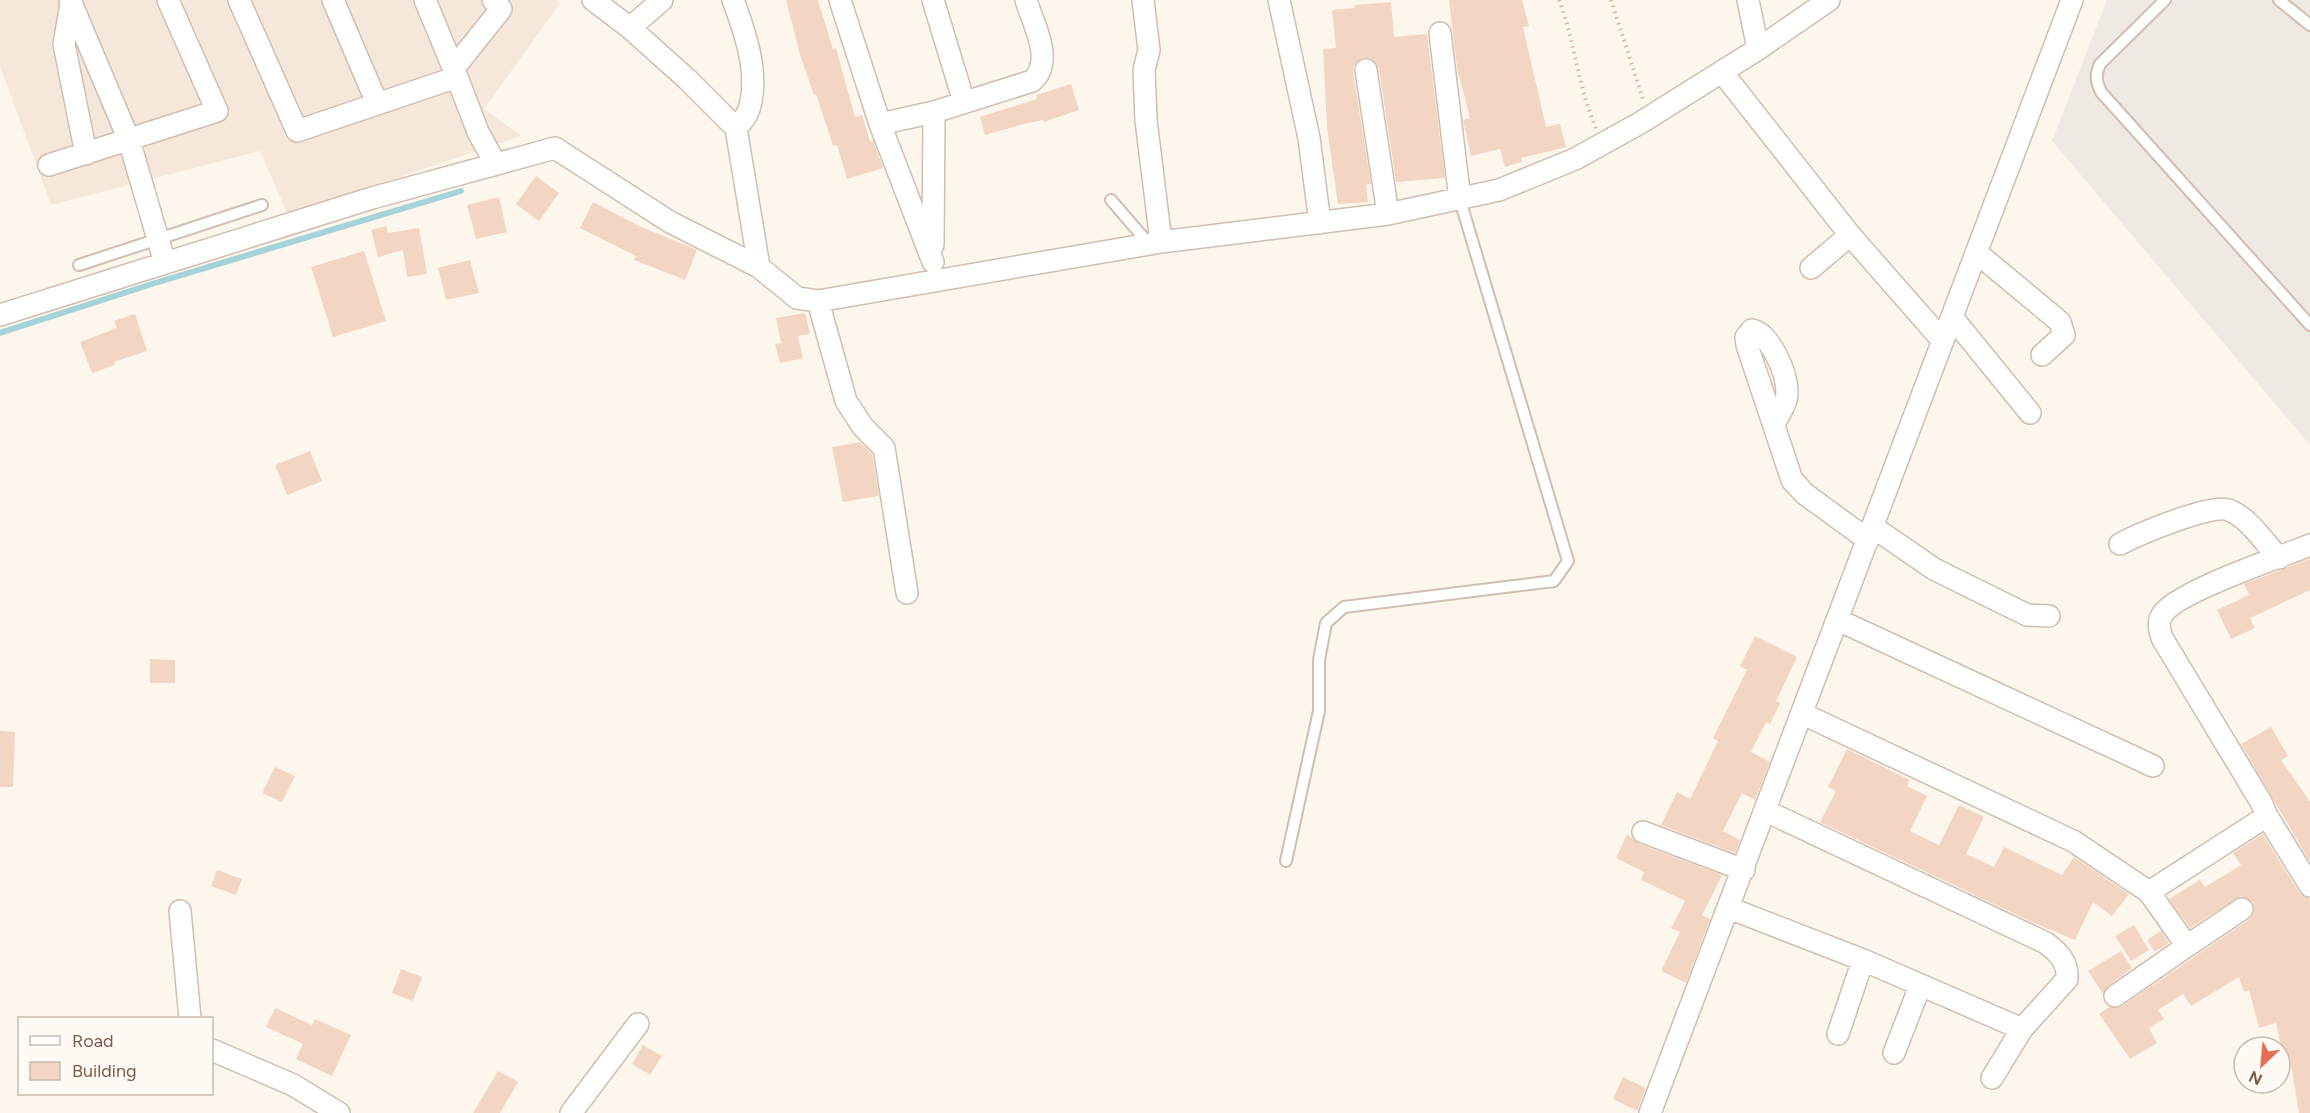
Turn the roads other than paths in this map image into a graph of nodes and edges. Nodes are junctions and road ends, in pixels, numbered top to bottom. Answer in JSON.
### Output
{"nodes":[{"id":1,"x":168,"y":0,"type":"edge"},
{"id":2,"x":239,"y":0,"type":"edge"},
{"id":3,"x":333,"y":0,"type":"edge"},
{"id":4,"x":425,"y":0,"type":"edge"},
{"id":5,"x":493,"y":0,"type":"edge"},
{"id":6,"x":593,"y":0,"type":"edge"},
{"id":7,"x":662,"y":0,"type":"edge"},
{"id":8,"x":733,"y":0,"type":"edge"},
{"id":9,"x":840,"y":0,"type":"edge"},
{"id":10,"x":933,"y":0,"type":"edge"},
{"id":11,"x":1026,"y":0,"type":"edge"},
{"id":12,"x":1143,"y":0,"type":"edge"},
{"id":13,"x":1279,"y":0,"type":"edge"},
{"id":14,"x":1748,"y":0,"type":"edge"},
{"id":15,"x":1829,"y":0,"type":"edge"},
{"id":16,"x":2072,"y":0,"type":"edge"},
{"id":17,"x":2165,"y":0,"type":"edge"},
{"id":18,"x":2279,"y":0,"type":"edge"},
{"id":19,"x":70,"y":2,"type":"edge"},
{"id":20,"x":2310,"y":25,"type":"edge"},
{"id":21,"x":630,"y":28,"type":"junction"},
{"id":22,"x":1440,"y":33,"type":"dead end"},
{"id":23,"x":1758,"y":49,"type":"junction"},
{"id":24,"x":1366,"y":70,"type":"dead end"},
{"id":25,"x":1722,"y":72,"type":"junction"},
{"id":26,"x":455,"y":73,"type":"junction"},
{"id":27,"x":377,"y":102,"type":"junction"},
{"id":28,"x":964,"y":102,"type":"junction"},
{"id":29,"x":934,"y":112,"type":"junction"},
{"id":30,"x":880,"y":124,"type":"junction"},
{"id":31,"x":736,"y":128,"type":"junction"},
{"id":32,"x":129,"y":140,"type":"junction"},
{"id":33,"x":86,"y":153,"type":"junction"},
{"id":34,"x":495,"y":163,"type":"junction"},
{"id":35,"x":49,"y":165,"type":"dead end"},
{"id":36,"x":1111,"y":200,"type":"dead end"},
{"id":37,"x":1460,"y":200,"type":"junction"},
{"id":38,"x":262,"y":204,"type":"dead end"},
{"id":39,"x":1388,"y":214,"type":"junction"},
{"id":40,"x":1320,"y":223,"type":"junction"},
{"id":41,"x":1850,"y":235,"type":"junction"},
{"id":42,"x":158,"y":239,"type":"junction"},
{"id":43,"x":1155,"y":243,"type":"junction"},
{"id":44,"x":1977,"y":253,"type":"junction"},
{"id":45,"x":165,"y":263,"type":"junction"},
{"id":46,"x":79,"y":265,"type":"dead end"},
{"id":47,"x":759,"y":267,"type":"junction"},
{"id":48,"x":1811,"y":268,"type":"dead end"},
{"id":49,"x":935,"y":270,"type":"junction"},
{"id":50,"x":818,"y":301,"type":"junction"},
{"id":51,"x":0,"y":315,"type":"edge"},
{"id":52,"x":1952,"y":317,"type":"junction"},
{"id":53,"x":2310,"y":325,"type":"edge"},
{"id":54,"x":1943,"y":341,"type":"junction"},
{"id":55,"x":2042,"y":355,"type":"dead end"},
{"id":56,"x":2030,"y":413,"type":"dead end"},
{"id":57,"x":1775,"y":422,"type":"dead end"},
{"id":58,"x":1871,"y":534,"type":"junction"},
{"id":59,"x":2120,"y":544,"type":"dead end"},
{"id":60,"x":2310,"y":545,"type":"edge"},
{"id":61,"x":2279,"y":558,"type":"junction"},
{"id":62,"x":907,"y":593,"type":"dead end"},
{"id":63,"x":2049,"y":616,"type":"dead end"},
{"id":64,"x":1838,"y":620,"type":"junction"},
{"id":65,"x":1803,"y":714,"type":"junction"},
{"id":66,"x":2152,"y":766,"type":"dead end"},
{"id":67,"x":1766,"y":811,"type":"junction"},
{"id":68,"x":2267,"y":816,"type":"junction"},
{"id":69,"x":1643,"y":832,"type":"dead end"},
{"id":70,"x":1286,"y":861,"type":"dead end"},
{"id":71,"x":1744,"y":870,"type":"junction"},
{"id":72,"x":2310,"y":886,"type":"edge"},
{"id":73,"x":2149,"y":892,"type":"junction"},
{"id":74,"x":1729,"y":908,"type":"junction"},
{"id":75,"x":2242,"y":909,"type":"dead end"},
{"id":76,"x":180,"y":911,"type":"dead end"},
{"id":77,"x":2187,"y":946,"type":"junction"},
{"id":78,"x":1863,"y":960,"type":"junction"},
{"id":79,"x":1920,"y":986,"type":"junction"},
{"id":80,"x":2115,"y":996,"type":"dead end"},
{"id":81,"x":190,"y":1017,"type":"edge"},
{"id":82,"x":638,"y":1024,"type":"dead end"},
{"id":83,"x":2022,"y":1029,"type":"junction"},
{"id":84,"x":1838,"y":1034,"type":"dead end"},
{"id":85,"x":213,"y":1050,"type":"edge"},
{"id":86,"x":1894,"y":1053,"type":"dead end"},
{"id":87,"x":1992,"y":1078,"type":"dead end"},
{"id":88,"x":339,"y":1113,"type":"edge"},
{"id":89,"x":571,"y":1113,"type":"edge"},
{"id":90,"x":1650,"y":1113,"type":"edge"}],
"edges":[{"from":1,"to":32,"type":"street"},
{"from":2,"to":27,"type":"street"},
{"from":3,"to":27,"type":"street"},
{"from":4,"to":26,"type":"street"},
{"from":5,"to":26,"type":"street"},
{"from":6,"to":21,"type":"street"},
{"from":7,"to":21,"type":"street"},
{"from":8,"to":31,"type":"street"},
{"from":9,"to":30,"type":"street"},
{"from":10,"to":28,"type":"street"},
{"from":11,"to":28,"type":"street"},
{"from":12,"to":43,"type":"street"},
{"from":13,"to":40,"type":"street"},
{"from":14,"to":23,"type":"street"},
{"from":15,"to":23,"type":"street"},
{"from":16,"to":44,"type":"street"},
{"from":17,"to":53,"type":"lane"},
{"from":18,"to":20,"type":"lane"},
{"from":19,"to":32,"type":"street"},
{"from":19,"to":33,"type":"street"},
{"from":21,"to":31,"type":"street"},
{"from":22,"to":37,"type":"street"},
{"from":23,"to":25,"type":"street"},
{"from":24,"to":39,"type":"street"},
{"from":25,"to":37,"type":"street"},
{"from":25,"to":41,"type":"street"},
{"from":26,"to":27,"type":"street"},
{"from":26,"to":34,"type":"street"},
{"from":28,"to":29,"type":"street"},
{"from":29,"to":30,"type":"street"},
{"from":29,"to":49,"type":"street"},
{"from":30,"to":49,"type":"street"},
{"from":31,"to":47,"type":"street"},
{"from":32,"to":33,"type":"street"},
{"from":32,"to":42,"type":"street"},
{"from":33,"to":35,"type":"street"},
{"from":34,"to":45,"type":"street"},
{"from":34,"to":47,"type":"street"},
{"from":36,"to":43,"type":"lane"},
{"from":37,"to":39,"type":"street"},
{"from":37,"to":70,"type":"lane"},
{"from":38,"to":42,"type":"lane"},
{"from":39,"to":40,"type":"street"},
{"from":40,"to":43,"type":"street"},
{"from":41,"to":48,"type":"street"},
{"from":41,"to":54,"type":"street"},
{"from":42,"to":45,"type":"street"},
{"from":42,"to":46,"type":"lane"},
{"from":43,"to":49,"type":"street"},
{"from":44,"to":52,"type":"street"},
{"from":44,"to":55,"type":"street"},
{"from":45,"to":51,"type":"street"},
{"from":47,"to":50,"type":"street"},
{"from":49,"to":50,"type":"street"},
{"from":50,"to":62,"type":"street"},
{"from":52,"to":54,"type":"street"},
{"from":52,"to":56,"type":"street"},
{"from":54,"to":58,"type":"street"},
{"from":57,"to":58,"type":"street"},
{"from":58,"to":63,"type":"street"},
{"from":58,"to":64,"type":"street"},
{"from":59,"to":61,"type":"street"},
{"from":60,"to":61,"type":"street"},
{"from":61,"to":68,"type":"street"},
{"from":64,"to":65,"type":"street"},
{"from":64,"to":66,"type":"street"},
{"from":65,"to":67,"type":"street"},
{"from":65,"to":73,"type":"street"},
{"from":67,"to":71,"type":"street"},
{"from":67,"to":83,"type":"street"},
{"from":68,"to":72,"type":"street"},
{"from":68,"to":73,"type":"street"},
{"from":69,"to":71,"type":"street"},
{"from":71,"to":74,"type":"street"},
{"from":73,"to":77,"type":"street"},
{"from":74,"to":78,"type":"street"},
{"from":74,"to":90,"type":"street"},
{"from":75,"to":77,"type":"street"},
{"from":76,"to":81,"type":"street"},
{"from":77,"to":80,"type":"street"},
{"from":78,"to":79,"type":"street"},
{"from":78,"to":84,"type":"street"},
{"from":79,"to":83,"type":"street"},
{"from":79,"to":86,"type":"street"},
{"from":82,"to":89,"type":"street"},
{"from":83,"to":87,"type":"street"},
{"from":85,"to":88,"type":"street"}]}
